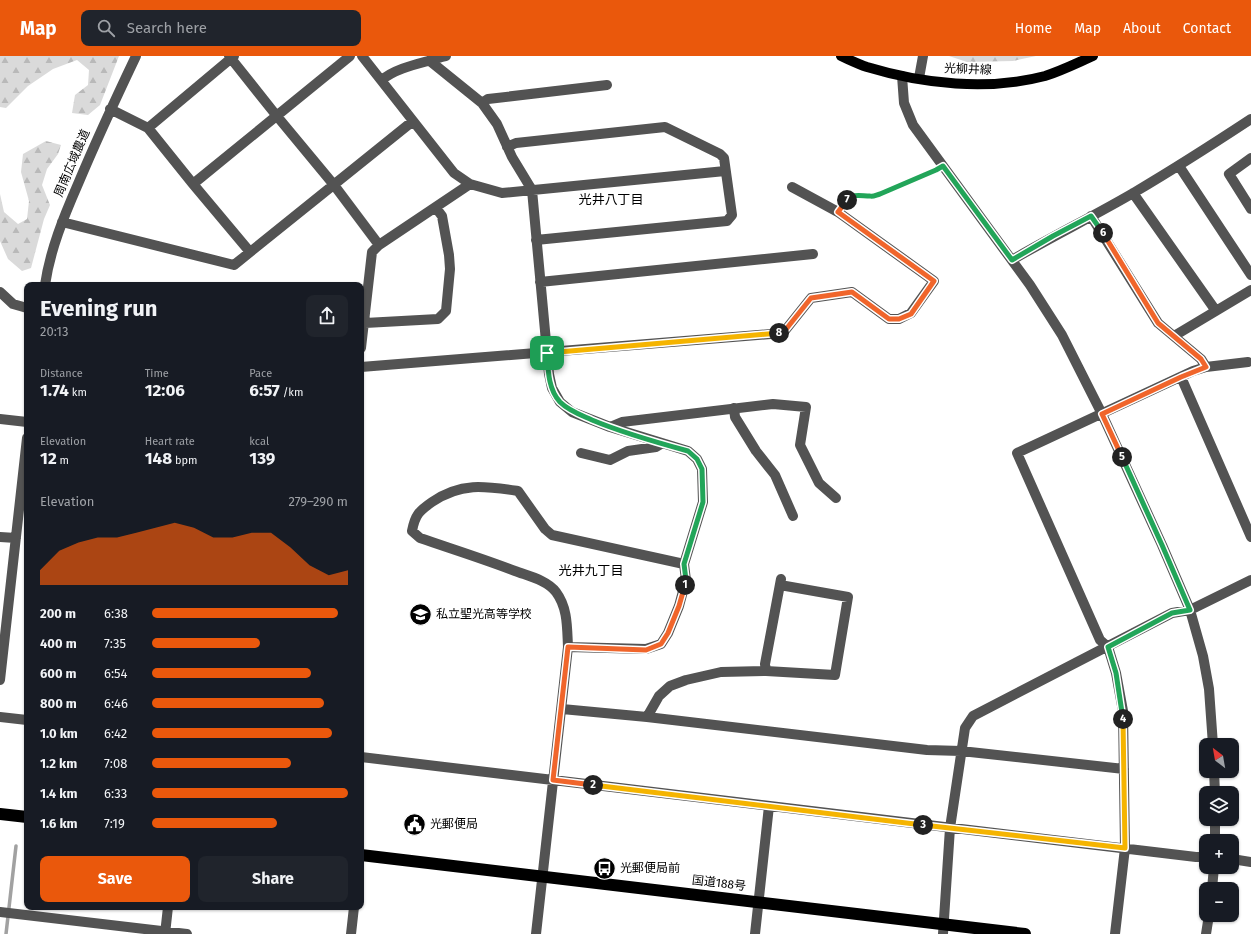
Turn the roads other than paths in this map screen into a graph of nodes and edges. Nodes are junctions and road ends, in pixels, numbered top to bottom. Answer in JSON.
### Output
{"nodes":[{"id":1,"x":136,"y":56,"type":"edge"},
{"id":2,"x":350,"y":56,"type":"edge"},
{"id":3,"x":362,"y":56,"type":"edge"},
{"id":4,"x":446,"y":56,"type":"edge"},
{"id":5,"x":841,"y":56,"type":"edge"},
{"id":6,"x":923,"y":56,"type":"edge"},
{"id":7,"x":1093,"y":56,"type":"edge"},
{"id":8,"x":231,"y":57,"type":"edge"},
{"id":9,"x":417,"y":60,"type":"edge"},
{"id":10,"x":430,"y":61,"type":"junction"},
{"id":11,"x":902,"y":76,"type":"junction"},
{"id":12,"x":919,"y":78,"type":"junction"},
{"id":13,"x":382,"y":80,"type":"junction"},
{"id":14,"x":607,"y":85,"type":"dead end"},
{"id":15,"x":482,"y":103,"type":"junction"},
{"id":16,"x":110,"y":109,"type":"junction"},
{"id":17,"x":276,"y":115,"type":"junction"},
{"id":18,"x":1251,"y":119,"type":"edge"},
{"id":19,"x":413,"y":121,"type":"junction"},
{"id":20,"x":148,"y":128,"type":"junction"},
{"id":21,"x":507,"y":146,"type":"junction"},
{"id":22,"x":1251,"y":158,"type":"edge"},
{"id":23,"x":1179,"y":166,"type":"junction"},
{"id":24,"x":725,"y":171,"type":"junction"},
{"id":25,"x":192,"y":184,"type":"junction"},
{"id":26,"x":470,"y":184,"type":"junction"},
{"id":27,"x":334,"y":185,"type":"junction"},
{"id":28,"x":792,"y":187,"type":"dead end"},
{"id":29,"x":532,"y":190,"type":"junction"},
{"id":30,"x":1134,"y":193,"type":"junction"},
{"id":31,"x":436,"y":208,"type":"junction"},
{"id":32,"x":1251,"y":209,"type":"edge"},
{"id":33,"x":1091,"y":216,"type":"junction"},
{"id":34,"x":62,"y":222,"type":"junction"},
{"id":35,"x":536,"y":240,"type":"junction"},
{"id":36,"x":379,"y":245,"type":"junction"},
{"id":37,"x":250,"y":252,"type":"junction"},
{"id":38,"x":813,"y":254,"type":"dead end"},
{"id":39,"x":1012,"y":260,"type":"junction"},
{"id":40,"x":1251,"y":275,"type":"edge"},
{"id":41,"x":45,"y":282,"type":"edge"},
{"id":42,"x":540,"y":282,"type":"junction"},
{"id":43,"x":1251,"y":290,"type":"edge"},
{"id":44,"x":0,"y":292,"type":"edge"},
{"id":45,"x":24,"y":307,"type":"edge"},
{"id":46,"x":1216,"y":312,"type":"junction"},
{"id":47,"x":365,"y":323,"type":"junction"},
{"id":48,"x":364,"y":329,"type":"edge"},
{"id":49,"x":1174,"y":336,"type":"junction"},
{"id":50,"x":547,"y":353,"type":"junction"},
{"id":51,"x":1248,"y":362,"type":"dead end"},
{"id":52,"x":364,"y":367,"type":"edge"},
{"id":53,"x":1206,"y":367,"type":"junction"},
{"id":54,"x":1181,"y":377,"type":"junction"},
{"id":55,"x":734,"y":408,"type":"junction"},
{"id":56,"x":1102,"y":414,"type":"junction"},
{"id":57,"x":0,"y":419,"type":"edge"},
{"id":58,"x":24,"y":422,"type":"edge"},
{"id":59,"x":610,"y":427,"type":"junction"},
{"id":60,"x":661,"y":444,"type":"junction"},
{"id":61,"x":581,"y":453,"type":"dead end"},
{"id":62,"x":24,"y":465,"type":"edge"},
{"id":63,"x":836,"y":498,"type":"dead end"},
{"id":64,"x":792,"y":516,"type":"dead end"},
{"id":65,"x":0,"y":537,"type":"edge"},
{"id":66,"x":1251,"y":537,"type":"edge"},
{"id":67,"x":16,"y":538,"type":"junction"},
{"id":68,"x":684,"y":564,"type":"junction"},
{"id":69,"x":1251,"y":580,"type":"edge"},
{"id":70,"x":1190,"y":610,"type":"junction"},
{"id":71,"x":568,"y":647,"type":"junction"},
{"id":72,"x":1108,"y":647,"type":"junction"},
{"id":73,"x":766,"y":671,"type":"junction"},
{"id":74,"x":0,"y":680,"type":"edge"},
{"id":75,"x":562,"y":709,"type":"junction"},
{"id":76,"x":0,"y":717,"type":"edge"},
{"id":77,"x":647,"y":717,"type":"junction"},
{"id":78,"x":24,"y":720,"type":"edge"},
{"id":79,"x":1212,"y":738,"type":"edge"},
{"id":80,"x":961,"y":751,"type":"junction"},
{"id":81,"x":364,"y":757,"type":"edge"},
{"id":82,"x":1124,"y":769,"type":"junction"},
{"id":83,"x":553,"y":780,"type":"junction"},
{"id":84,"x":770,"y":806,"type":"junction"},
{"id":85,"x":0,"y":814,"type":"edge"},
{"id":86,"x":24,"y":817,"type":"edge"},
{"id":87,"x":950,"y":828,"type":"junction"},
{"id":88,"x":1125,"y":848,"type":"junction"},
{"id":89,"x":364,"y":855,"type":"edge"},
{"id":90,"x":1199,"y":857,"type":"edge"},
{"id":91,"x":1239,"y":860,"type":"edge"},
{"id":92,"x":1251,"y":862,"type":"edge"},
{"id":93,"x":542,"y":876,"type":"junction"},
{"id":94,"x":758,"y":902,"type":"junction"},
{"id":95,"x":168,"y":910,"type":"edge"},
{"id":96,"x":354,"y":910,"type":"edge"},
{"id":97,"x":0,"y":912,"type":"edge"},
{"id":98,"x":1208,"y":922,"type":"edge"},
{"id":99,"x":944,"y":929,"type":"edge"},
{"id":100,"x":165,"y":933,"type":"edge"},
{"id":101,"x":187,"y":934,"type":"edge"},
{"id":102,"x":350,"y":934,"type":"edge"},
{"id":103,"x":536,"y":934,"type":"edge"},
{"id":104,"x":755,"y":934,"type":"edge"},
{"id":105,"x":1025,"y":934,"type":"edge"},
{"id":106,"x":1115,"y":934,"type":"edge"},
{"id":107,"x":1206,"y":934,"type":"edge"}],
"edges":[{"from":1,"to":16,"type":"street","name":"周南広域農道"},
{"from":2,"to":17,"type":"street"},
{"from":3,"to":13,"type":"street"},
{"from":4,"to":10,"type":"street"},
{"from":5,"to":11,"type":"main road","name":"光柳井線"},
{"from":6,"to":12,"type":"street"},
{"from":7,"to":12,"type":"main road","name":"光柳井線"},
{"from":8,"to":17,"type":"street"},
{"from":8,"to":20,"type":"street"},
{"from":9,"to":10,"type":"street"},
{"from":9,"to":13,"type":"street"},
{"from":10,"to":15,"type":"street"},
{"from":11,"to":12,"type":"main road","name":"光柳井線"},
{"from":11,"to":39,"type":"street"},
{"from":13,"to":19,"type":"street"},
{"from":14,"to":15,"type":"street"},
{"from":15,"to":21,"type":"street"},
{"from":16,"to":20,"type":"street"},
{"from":16,"to":34,"type":"street","name":"周南広域農道"},
{"from":17,"to":25,"type":"street"},
{"from":17,"to":27,"type":"street"},
{"from":18,"to":23,"type":"street"},
{"from":19,"to":26,"type":"street"},
{"from":19,"to":27,"type":"street"},
{"from":20,"to":25,"type":"street"},
{"from":21,"to":24,"type":"street"},
{"from":21,"to":29,"type":"street"},
{"from":22,"to":32,"type":"street"},
{"from":23,"to":30,"type":"street"},
{"from":23,"to":40,"type":"street"},
{"from":24,"to":29,"type":"street"},
{"from":24,"to":35,"type":"street"},
{"from":25,"to":37,"type":"street"},
{"from":26,"to":29,"type":"street"},
{"from":26,"to":31,"type":"street"},
{"from":27,"to":36,"type":"street"},
{"from":27,"to":37,"type":"street"},
{"from":28,"to":50,"type":"street"},
{"from":29,"to":35,"type":"street"},
{"from":30,"to":33,"type":"street"},
{"from":30,"to":46,"type":"street"},
{"from":31,"to":36,"type":"street"},
{"from":31,"to":47,"type":"street"},
{"from":33,"to":39,"type":"street"},
{"from":33,"to":49,"type":"street"},
{"from":34,"to":37,"type":"street"},
{"from":34,"to":41,"type":"street","name":"周南広域農道"},
{"from":35,"to":42,"type":"street"},
{"from":36,"to":47,"type":"street"},
{"from":38,"to":42,"type":"street"},
{"from":39,"to":56,"type":"street"},
{"from":42,"to":50,"type":"street"},
{"from":43,"to":46,"type":"street"},
{"from":44,"to":45,"type":"street"},
{"from":46,"to":49,"type":"street"},
{"from":47,"to":48,"type":"street"},
{"from":49,"to":53,"type":"street"},
{"from":50,"to":52,"type":"street"},
{"from":50,"to":59,"type":"street"},
{"from":51,"to":53,"type":"street"},
{"from":53,"to":54,"type":"street"},
{"from":54,"to":56,"type":"street"},
{"from":54,"to":66,"type":"street"},
{"from":55,"to":59,"type":"street"},
{"from":55,"to":63,"type":"street"},
{"from":55,"to":64,"type":"street"},
{"from":56,"to":70,"type":"street"},
{"from":56,"to":72,"type":"street"},
{"from":57,"to":58,"type":"street"},
{"from":59,"to":60,"type":"street"},
{"from":60,"to":61,"type":"street"},
{"from":60,"to":68,"type":"street"},
{"from":62,"to":67,"type":"street"},
{"from":65,"to":67,"type":"street"},
{"from":67,"to":74,"type":"street"},
{"from":68,"to":71,"type":"street"},
{"from":68,"to":71,"type":"street"},
{"from":69,"to":70,"type":"street"},
{"from":70,"to":72,"type":"street"},
{"from":70,"to":79,"type":"street"},
{"from":71,"to":75,"type":"street"},
{"from":72,"to":80,"type":"street"},
{"from":72,"to":82,"type":"street"},
{"from":73,"to":73,"type":"street"},
{"from":73,"to":77,"type":"street"},
{"from":75,"to":77,"type":"street"},
{"from":75,"to":83,"type":"street"},
{"from":76,"to":78,"type":"street"},
{"from":77,"to":80,"type":"street"},
{"from":80,"to":82,"type":"street"},
{"from":80,"to":87,"type":"street"},
{"from":81,"to":83,"type":"street"},
{"from":82,"to":88,"type":"street"},
{"from":83,"to":84,"type":"street"},
{"from":83,"to":93,"type":"street"},
{"from":84,"to":87,"type":"street"},
{"from":84,"to":94,"type":"street"},
{"from":85,"to":86,"type":"highway"},
{"from":87,"to":88,"type":"street"},
{"from":87,"to":99,"type":"street"},
{"from":88,"to":90,"type":"street"},
{"from":88,"to":106,"type":"street"},
{"from":89,"to":93,"type":"highway","name":"国道188号"},
{"from":91,"to":92,"type":"street"},
{"from":93,"to":94,"type":"highway","name":"国道188号"},
{"from":93,"to":103,"type":"street"},
{"from":94,"to":99,"type":"highway","name":"国道188号"},
{"from":94,"to":104,"type":"street"},
{"from":95,"to":100,"type":"street"},
{"from":96,"to":102,"type":"street"},
{"from":97,"to":100,"type":"street"},
{"from":98,"to":107,"type":"street"},
{"from":99,"to":105,"type":"highway","name":"国道188号"},
{"from":100,"to":101,"type":"street"}]}
